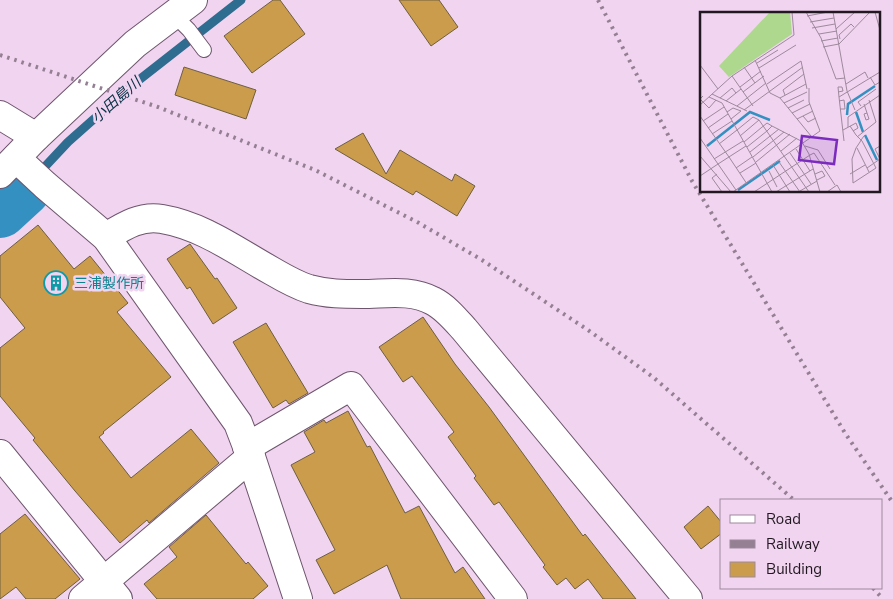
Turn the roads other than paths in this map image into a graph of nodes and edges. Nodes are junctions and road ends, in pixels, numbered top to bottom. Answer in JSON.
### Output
{"nodes":[{"id":1,"x":185,"y":15,"type":"edge"},
{"id":2,"x":204,"y":50,"type":"dead end"},
{"id":3,"x":0,"y":115,"type":"edge"},
{"id":4,"x":36,"y":137,"type":"junction"},
{"id":5,"x":22,"y":171,"type":"edge"},
{"id":6,"x":106,"y":237,"type":"junction"},
{"id":7,"x":249,"y":452,"type":"junction"},
{"id":8,"x":0,"y":454,"type":"edge"},
{"id":9,"x":111,"y":590,"type":"edge"},
{"id":10,"x":83,"y":599,"type":"edge"},
{"id":11,"x":298,"y":599,"type":"edge"},
{"id":12,"x":513,"y":599,"type":"edge"},
{"id":13,"x":688,"y":599,"type":"edge"}],
"edges":[{"from":1,"to":2,"type":"lane"},
{"from":1,"to":4,"type":"street"},
{"from":3,"to":4,"type":"street"},
{"from":4,"to":5,"type":"street"},
{"from":5,"to":6,"type":"street"},
{"from":6,"to":7,"type":"street"},
{"from":6,"to":13,"type":"street"},
{"from":7,"to":9,"type":"street"},
{"from":7,"to":11,"type":"street"},
{"from":7,"to":12,"type":"street"},
{"from":8,"to":9,"type":"street"},
{"from":9,"to":10,"type":"street"}]}
